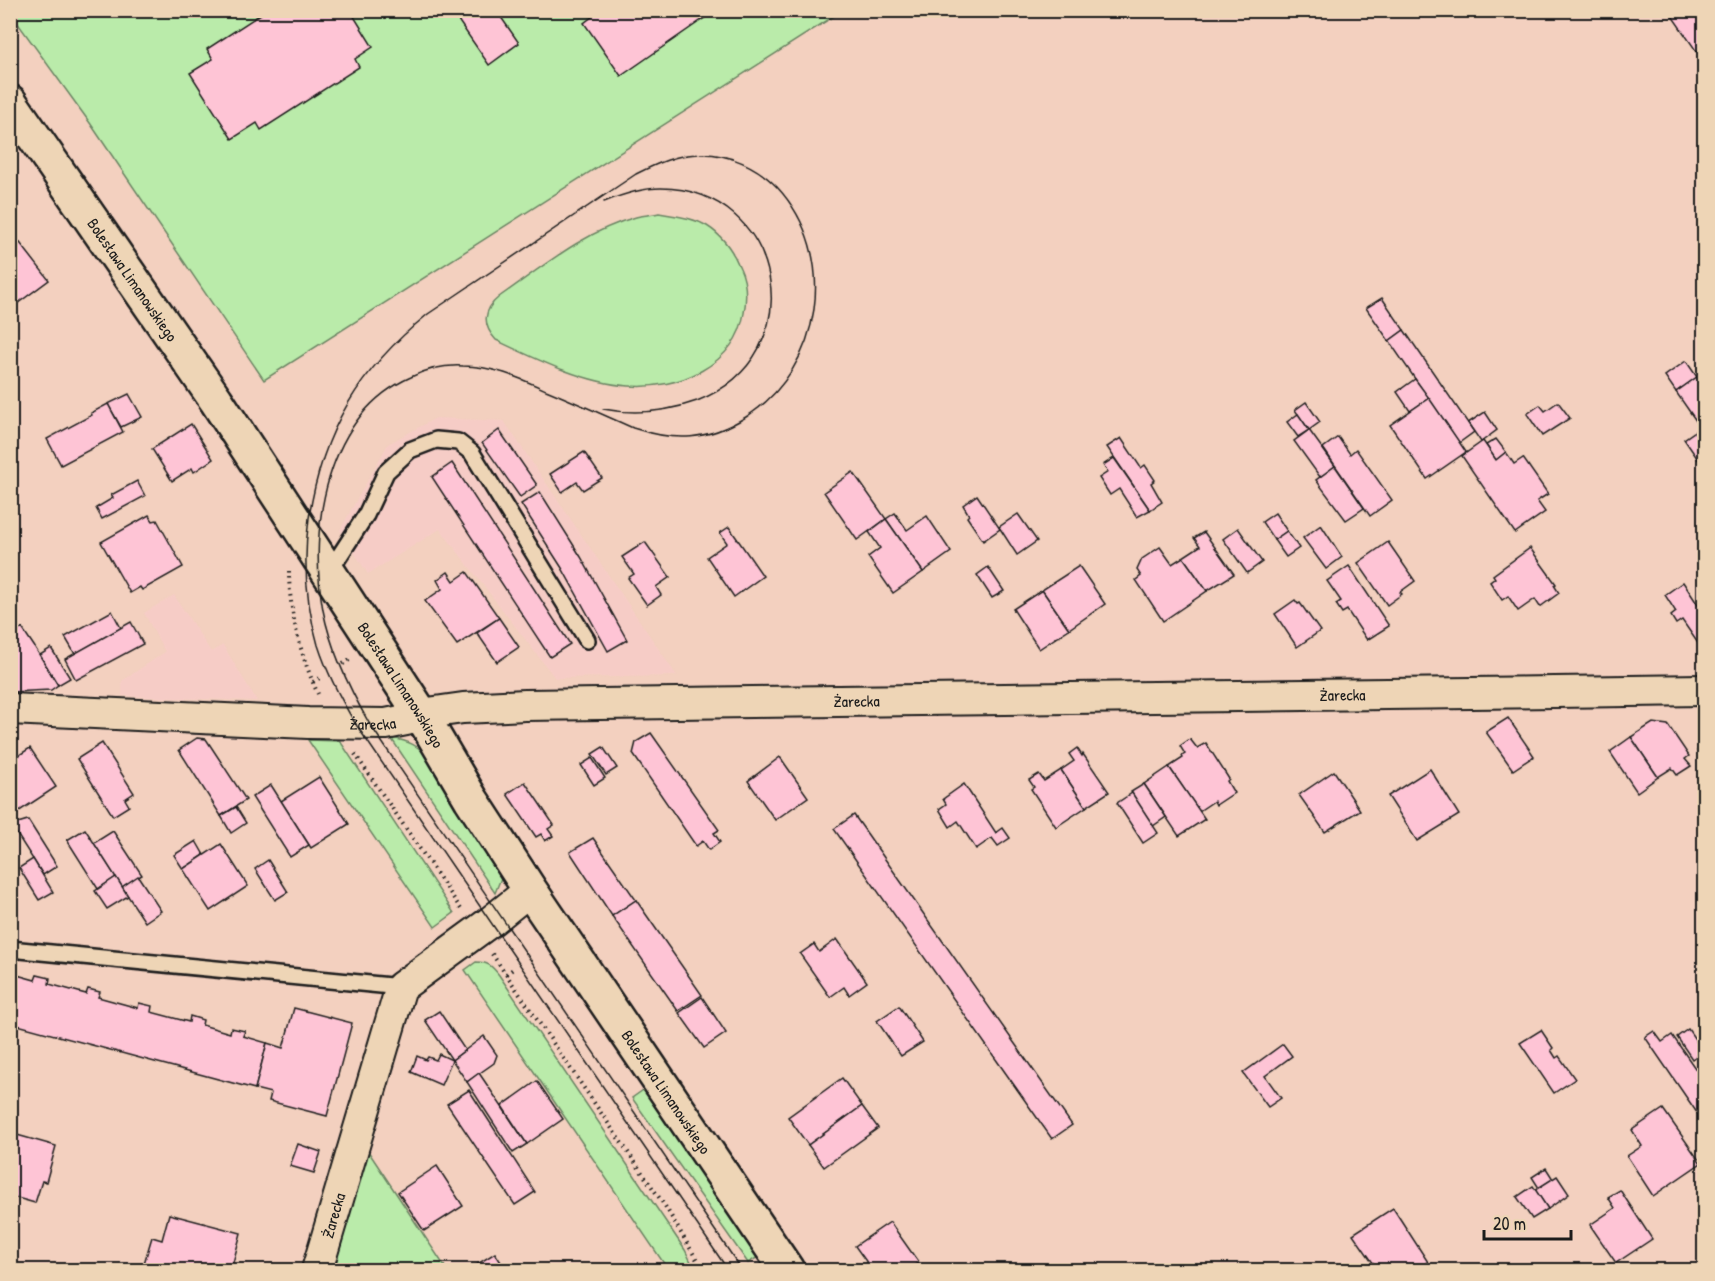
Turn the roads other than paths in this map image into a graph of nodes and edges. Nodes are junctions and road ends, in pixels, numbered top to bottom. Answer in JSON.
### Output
{"nodes":[{"id":1,"x":10,"y":102,"type":"edge"},
{"id":2,"x":329,"y":572,"type":"junction"},
{"id":3,"x":587,"y":640,"type":"dead end"},
{"id":4,"x":1704,"y":690,"type":"edge"},
{"id":5,"x":10,"y":709,"type":"edge"},
{"id":6,"x":421,"y":714,"type":"junction"},
{"id":7,"x":530,"y":890,"type":"junction"},
{"id":8,"x":10,"y":949,"type":"edge"},
{"id":9,"x":401,"y":987,"type":"junction"},
{"id":10,"x":317,"y":1270,"type":"edge"},
{"id":11,"x":788,"y":1270,"type":"edge"}],
"edges":[{"from":1,"to":2,"type":"street","name":"Bolesława Limanowskiego"},
{"from":2,"to":3,"type":"lane"},
{"from":2,"to":6,"type":"street","name":"Bolesława Limanowskiego"},
{"from":4,"to":6,"type":"street","name":"Żarecka"},
{"from":5,"to":6,"type":"street","name":"Żarecka"},
{"from":6,"to":7,"type":"street","name":"Bolesława Limanowskiego"},
{"from":7,"to":9,"type":"street"},
{"from":7,"to":11,"type":"street","name":"Bolesława Limanowskiego"},
{"from":8,"to":9,"type":"lane"},
{"from":9,"to":10,"type":"street","name":"Żarecka"}]}
